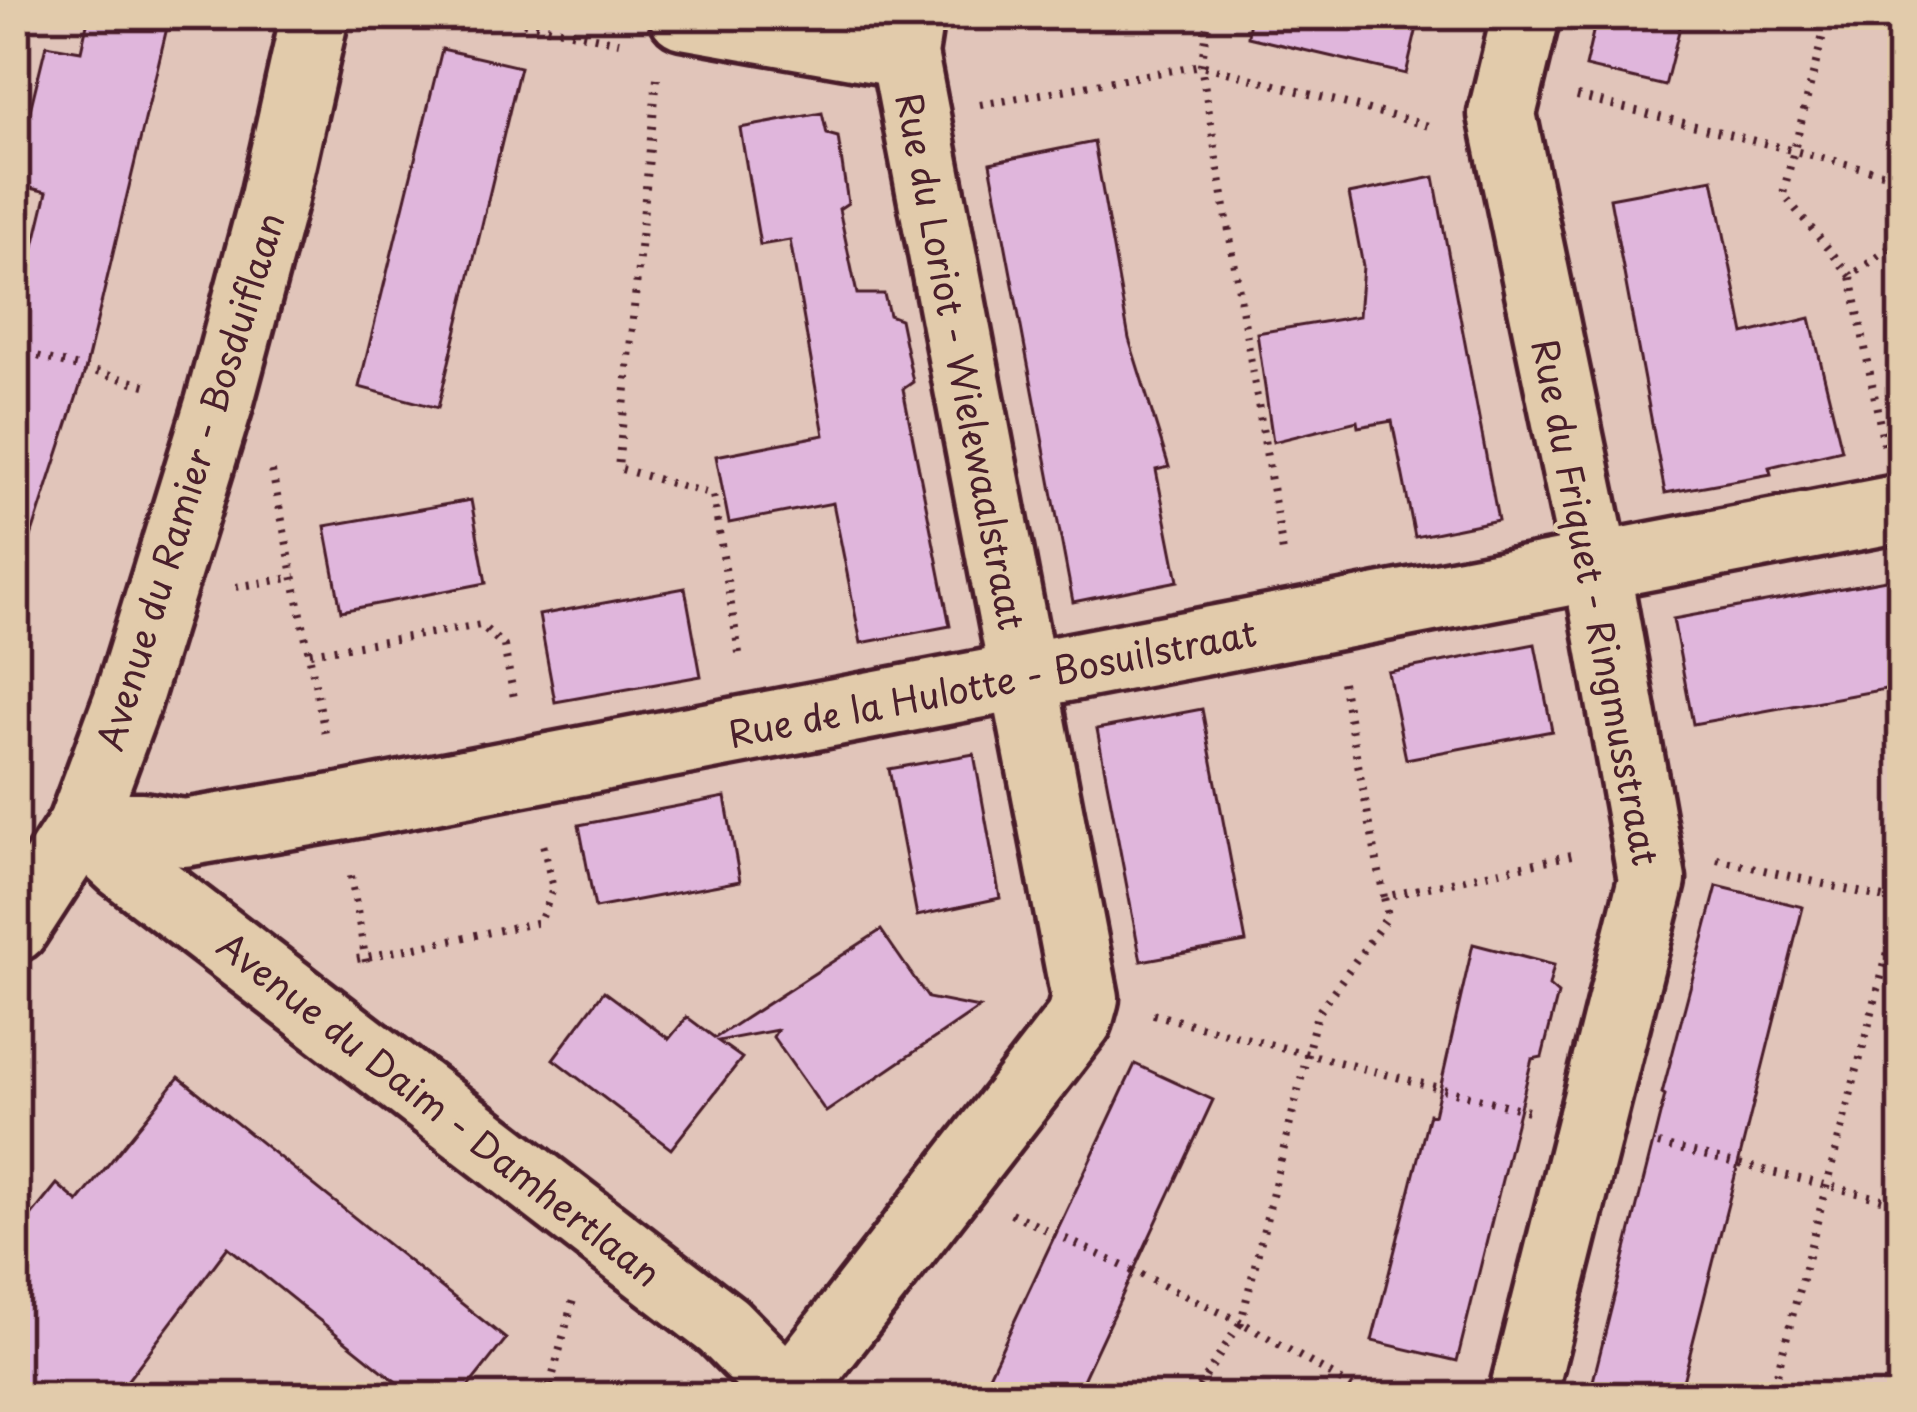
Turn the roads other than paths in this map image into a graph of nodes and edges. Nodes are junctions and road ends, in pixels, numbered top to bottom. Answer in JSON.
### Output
{"nodes":[{"id":1,"x":315,"y":15,"type":"edge"},
{"id":2,"x":1526,"y":15,"type":"edge"},
{"id":3,"x":907,"y":35,"type":"edge"},
{"id":4,"x":660,"y":40,"type":"edge"},
{"id":5,"x":1895,"y":483,"type":"edge"},
{"id":6,"x":1596,"y":566,"type":"junction"},
{"id":7,"x":1022,"y":679,"type":"junction"},
{"id":8,"x":81,"y":826,"type":"junction"},
{"id":9,"x":15,"y":928,"type":"edge"},
{"id":10,"x":791,"y":1395,"type":"edge"},
{"id":11,"x":1522,"y":1397,"type":"edge"}],
"edges":[{"from":1,"to":8,"type":"street","name":"Avenue du Ramier - Bosduiflaan"},
{"from":2,"to":6,"type":"street","name":"Rue du Friquet - Ringmusstraat"},
{"from":3,"to":4,"type":"street"},
{"from":3,"to":7,"type":"street","name":"Rue du Loriot - Wielewaalstraat"},
{"from":5,"to":6,"type":"street","name":"Rue de la Hulotte - Bosuilstraat"},
{"from":6,"to":7,"type":"street","name":"Rue de la Hulotte - Bosuilstraat"},
{"from":6,"to":11,"type":"street","name":"Rue du Friquet - Ringmusstraat"},
{"from":7,"to":8,"type":"street","name":"Rue de la Hulotte - Bosuilstraat"},
{"from":7,"to":10,"type":"street","name":"Rue du Loriot - Wielewaalstraat"},
{"from":8,"to":9,"type":"street","name":"Avenue du Ramier - Bosduiflaan"},
{"from":8,"to":10,"type":"street","name":"Avenue du Daim - Damhertlaan"}]}
